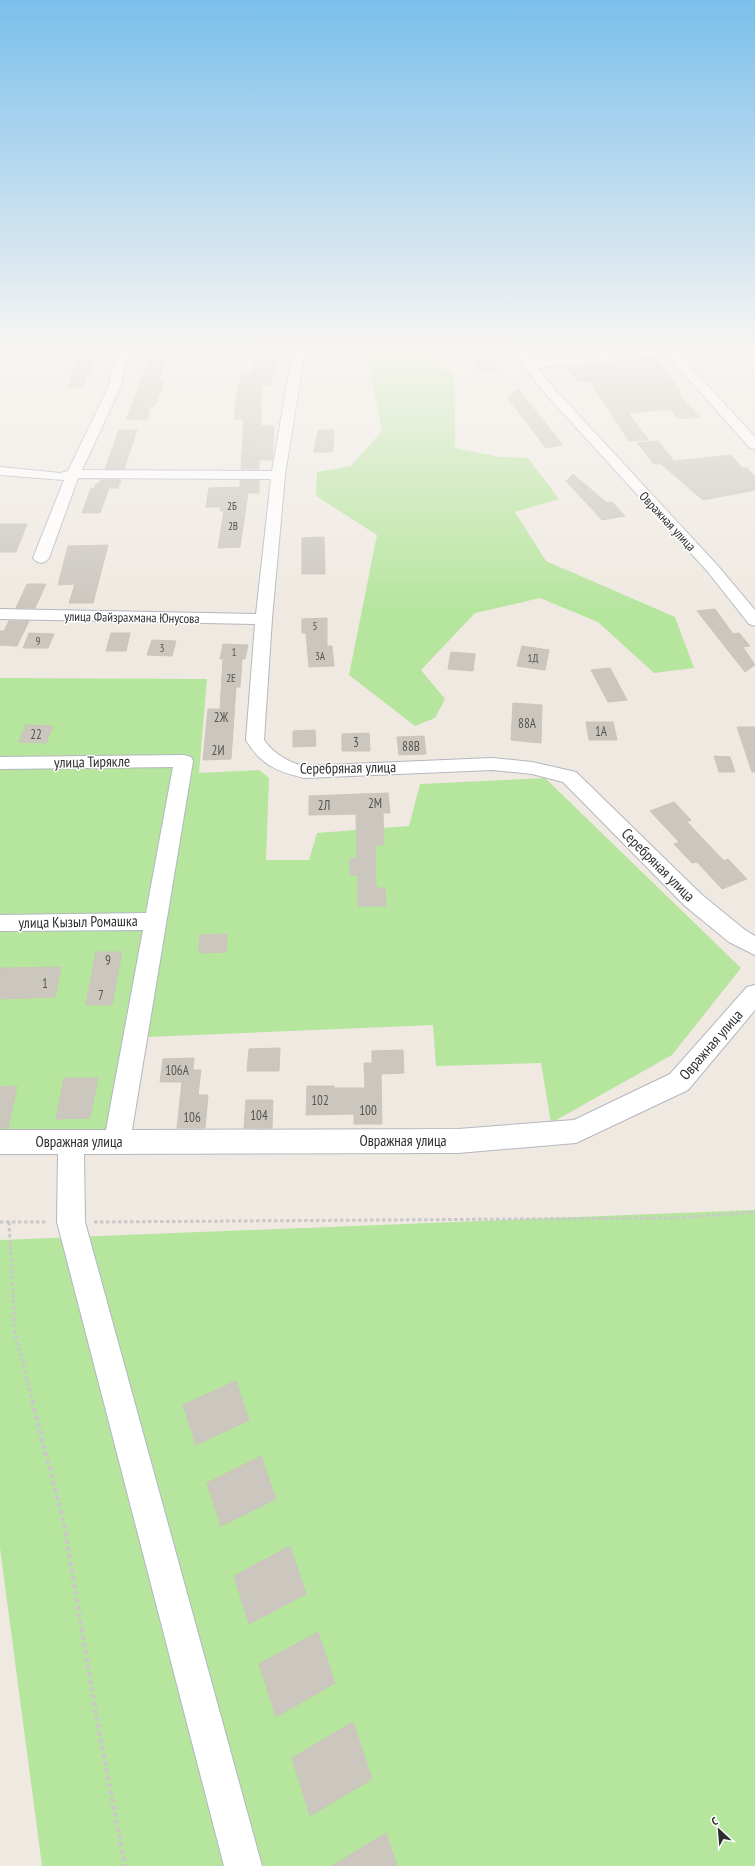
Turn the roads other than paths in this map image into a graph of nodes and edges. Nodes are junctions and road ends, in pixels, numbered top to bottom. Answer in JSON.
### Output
{"nodes":[{"id":1,"x":91,"y":436,"type":"edge"},
{"id":2,"x":285,"y":436,"type":"edge"},
{"id":3,"x":591,"y":436,"type":"edge"},
{"id":4,"x":747,"y":436,"type":"edge"},
{"id":5,"x":755,"y":445,"type":"edge"},
{"id":6,"x":1,"y":471,"type":"edge"},
{"id":7,"x":73,"y":474,"type":"junction"},
{"id":8,"x":278,"y":476,"type":"junction"},
{"id":9,"x":41,"y":558,"type":"dead end"},
{"id":10,"x":0,"y":614,"type":"edge"},
{"id":11,"x":264,"y":619,"type":"junction"},
{"id":12,"x":755,"y":621,"type":"edge"},
{"id":13,"x":0,"y":763,"type":"edge"},
{"id":14,"x":156,"y":921,"type":"junction"},
{"id":15,"x":0,"y":923,"type":"edge"},
{"id":16,"x":755,"y":946,"type":"edge"},
{"id":17,"x":755,"y":994,"type":"edge"},
{"id":18,"x":0,"y":1142,"type":"edge"},
{"id":19,"x":71,"y":1142,"type":"junction"},
{"id":20,"x":117,"y":1142,"type":"junction"},
{"id":21,"x":243,"y":1866,"type":"edge"}],
"edges":[{"from":1,"to":7,"type":"street"},
{"from":2,"to":8,"type":"street","name":"Серебряная улица"},
{"from":3,"to":12,"type":"street","name":"Овражная улица"},
{"from":4,"to":5,"type":"street"},
{"from":6,"to":7,"type":"street"},
{"from":7,"to":8,"type":"street"},
{"from":7,"to":9,"type":"street"},
{"from":8,"to":11,"type":"street","name":"Серебряная улица"},
{"from":10,"to":11,"type":"street","name":"улица Файзрахмана Юнусова"},
{"from":11,"to":16,"type":"street","name":"Серебряная улица"},
{"from":13,"to":14,"type":"street","name":"улица Тирякле"},
{"from":14,"to":15,"type":"street","name":"улица Кызыл Ромашка"},
{"from":14,"to":20,"type":"street"},
{"from":17,"to":20,"type":"street","name":"Овражная улица"},
{"from":18,"to":19,"type":"street","name":"Овражная улица"},
{"from":19,"to":20,"type":"street","name":"Овражная улица"},
{"from":19,"to":21,"type":"street"}]}
